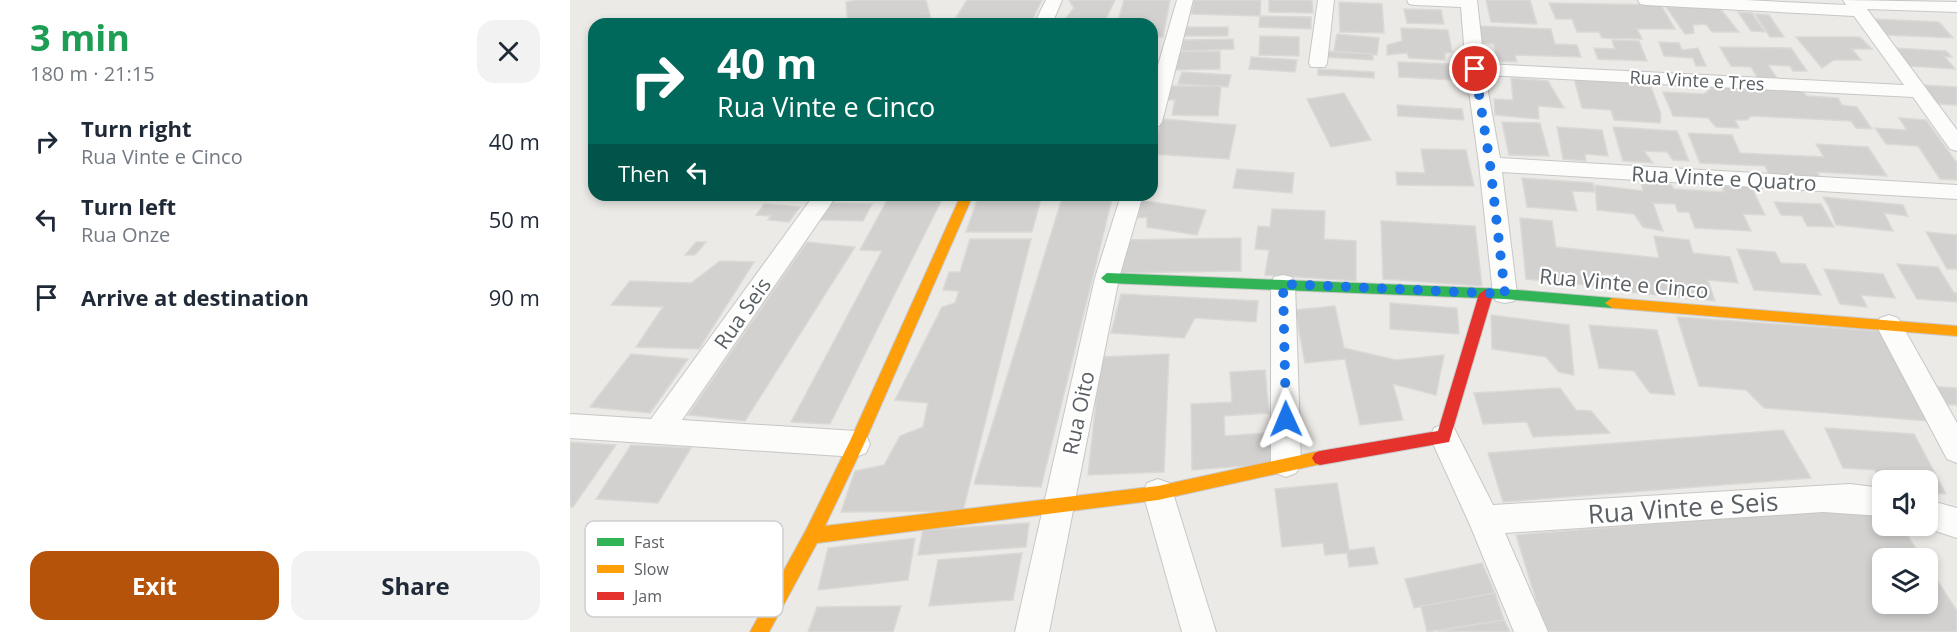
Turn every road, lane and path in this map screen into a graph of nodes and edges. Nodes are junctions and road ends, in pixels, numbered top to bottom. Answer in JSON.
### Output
{"nodes":[{"id":1,"x":1054,"y":0,"type":"edge"},
{"id":2,"x":1185,"y":0,"type":"edge"},
{"id":3,"x":1326,"y":0,"type":"edge"},
{"id":4,"x":1415,"y":0,"type":"edge"},
{"id":5,"x":1646,"y":0,"type":"edge"},
{"id":6,"x":1469,"y":1,"type":"edge"},
{"id":7,"x":1854,"y":5,"type":"edge"},
{"id":8,"x":1957,"y":7,"type":"edge"},
{"id":9,"x":1046,"y":18,"type":"edge"},
{"id":10,"x":1318,"y":63,"type":"dead end"},
{"id":11,"x":1475,"y":69,"type":"junction"},
{"id":12,"x":1919,"y":92,"type":"junction"},
{"id":13,"x":1158,"y":100,"type":"edge"},
{"id":14,"x":1957,"y":144,"type":"edge"},
{"id":15,"x":1490,"y":164,"type":"junction"},
{"id":16,"x":1957,"y":192,"type":"edge"},
{"id":17,"x":822,"y":201,"type":"edge"},
{"id":18,"x":964,"y":201,"type":"edge"},
{"id":19,"x":1130,"y":201,"type":"edge"},
{"id":20,"x":1107,"y":278,"type":"junction"},
{"id":21,"x":1283,"y":284,"type":"junction"},
{"id":22,"x":1496,"y":294,"type":"junction"},
{"id":23,"x":1889,"y":326,"type":"junction"},
{"id":24,"x":1957,"y":331,"type":"edge"},
{"id":25,"x":570,"y":426,"type":"edge"},
{"id":26,"x":658,"y":431,"type":"junction"},
{"id":27,"x":1444,"y":437,"type":"junction"},
{"id":28,"x":856,"y":444,"type":"junction"},
{"id":29,"x":1957,"y":450,"type":"edge"},
{"id":30,"x":1287,"y":464,"type":"junction"},
{"id":31,"x":1158,"y":493,"type":"junction"},
{"id":32,"x":1872,"y":501,"type":"edge"},
{"id":33,"x":1059,"y":507,"type":"junction"},
{"id":34,"x":1938,"y":518,"type":"edge"},
{"id":35,"x":1484,"y":520,"type":"junction"},
{"id":36,"x":1957,"y":523,"type":"edge"},
{"id":37,"x":812,"y":536,"type":"junction"},
{"id":38,"x":783,"y":589,"type":"edge"},
{"id":39,"x":767,"y":617,"type":"edge"},
{"id":40,"x":759,"y":632,"type":"edge"},
{"id":41,"x":1032,"y":632,"type":"edge"},
{"id":42,"x":1199,"y":632,"type":"edge"},
{"id":43,"x":1531,"y":632,"type":"edge"}],
"edges":[{"from":1,"to":9,"type":"street"},
{"from":2,"to":13,"type":"street"},
{"from":3,"to":10,"type":"street"},
{"from":4,"to":6,"type":"street"},
{"from":5,"to":7,"type":"street"},
{"from":6,"to":11,"type":"street"},
{"from":7,"to":8,"type":"street"},
{"from":7,"to":12,"type":"street"},
{"from":11,"to":12,"type":"street","name":"Rua Vinte e Tres"},
{"from":11,"to":15,"type":"street"},
{"from":12,"to":14,"type":"street"},
{"from":15,"to":16,"type":"street","name":"Rua Vinte e Quatro"},
{"from":15,"to":22,"type":"street"},
{"from":17,"to":26,"type":"street","name":"Rua Seis"},
{"from":18,"to":28,"type":"street"},
{"from":19,"to":20,"type":"street","name":"Rua Oito"},
{"from":20,"to":21,"type":"street","name":"Rua Vinte e Cinco"},
{"from":20,"to":33,"type":"street","name":"Rua Oito"},
{"from":21,"to":22,"type":"street","name":"Rua Vinte e Cinco"},
{"from":21,"to":30,"type":"street"},
{"from":22,"to":23,"type":"street","name":"Rua Vinte e Cinco"},
{"from":22,"to":27,"type":"street"},
{"from":23,"to":24,"type":"street","name":"Rua Vinte e Cinco"},
{"from":23,"to":29,"type":"street"},
{"from":25,"to":26,"type":"street"},
{"from":26,"to":28,"type":"street"},
{"from":27,"to":30,"type":"street"},
{"from":27,"to":35,"type":"street"},
{"from":28,"to":37,"type":"street"},
{"from":30,"to":31,"type":"street"},
{"from":31,"to":33,"type":"street"},
{"from":31,"to":42,"type":"street"},
{"from":32,"to":35,"type":"street","name":"Rua Vinte e Seis"},
{"from":33,"to":37,"type":"street"},
{"from":33,"to":41,"type":"street","name":"Rua Oito"},
{"from":34,"to":36,"type":"street"},
{"from":35,"to":43,"type":"street"},
{"from":37,"to":38,"type":"street"},
{"from":39,"to":40,"type":"street"}]}
